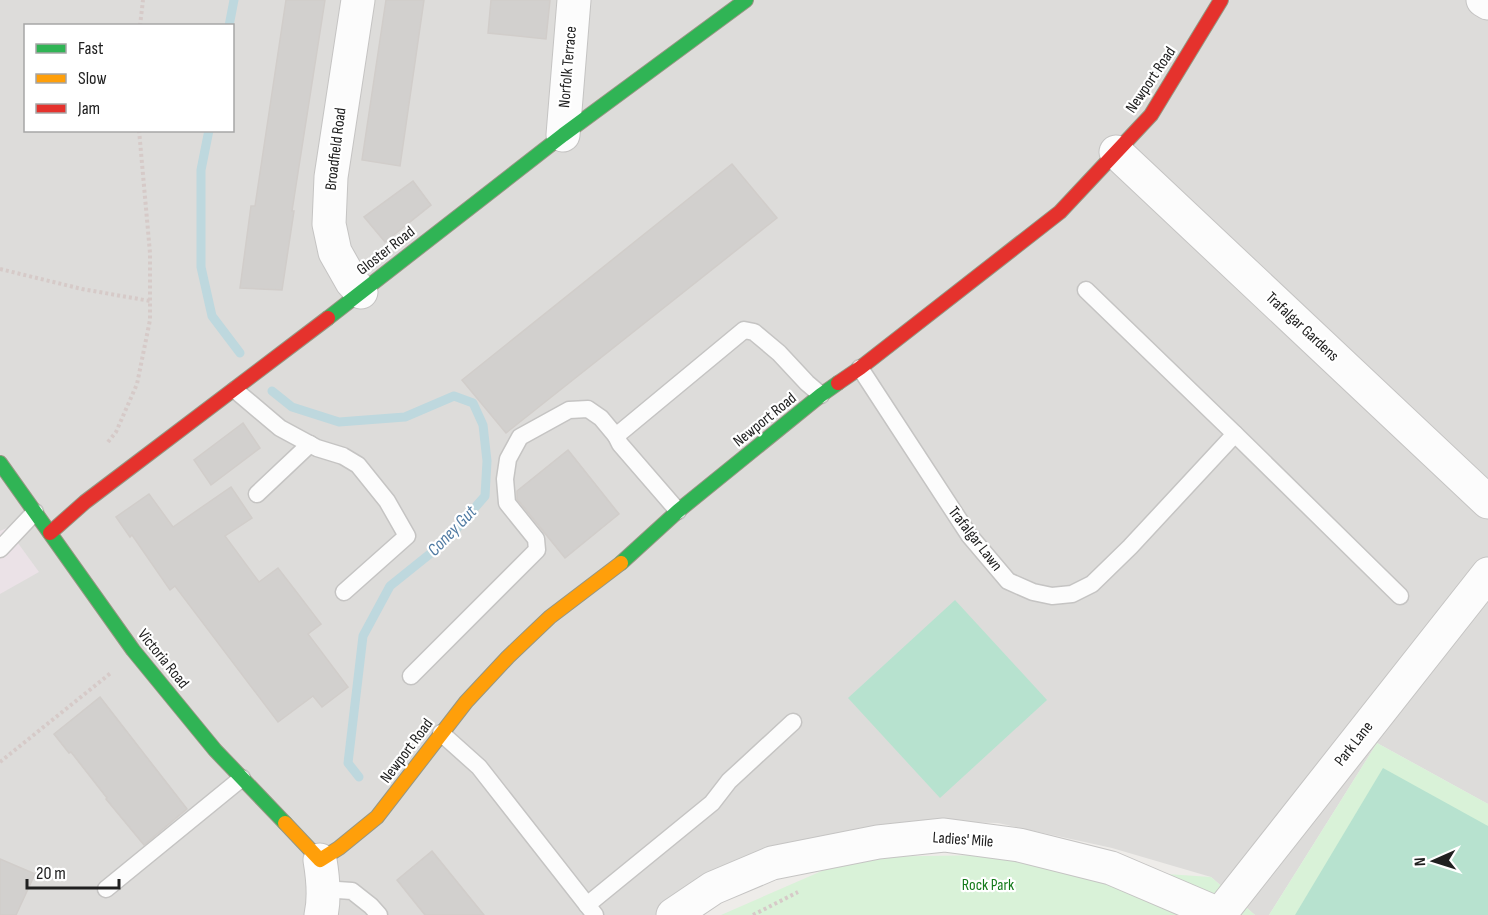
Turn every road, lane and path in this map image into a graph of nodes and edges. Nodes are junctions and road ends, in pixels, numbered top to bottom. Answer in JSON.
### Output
{"nodes":[{"id":1,"x":143,"y":0,"type":"edge"},
{"id":2,"x":358,"y":0,"type":"edge"},
{"id":3,"x":574,"y":0,"type":"edge"},
{"id":4,"x":746,"y":0,"type":"edge"},
{"id":5,"x":1221,"y":0,"type":"edge"},
{"id":6,"x":1483,"y":0,"type":"edge"},
{"id":7,"x":1488,"y":3,"type":"edge"},
{"id":8,"x":140,"y":24,"type":"edge"},
{"id":9,"x":139,"y":132,"type":"edge"},
{"id":10,"x":563,"y":135,"type":"junction"},
{"id":11,"x":1116,"y":152,"type":"junction"},
{"id":12,"x":0,"y":269,"type":"edge"},
{"id":13,"x":1086,"y":290,"type":"dead end"},
{"id":14,"x":361,"y":292,"type":"junction"},
{"id":15,"x":150,"y":301,"type":"junction"},
{"id":16,"x":860,"y":368,"type":"junction"},
{"id":17,"x":236,"y":390,"type":"junction"},
{"id":18,"x":821,"y":395,"type":"junction"},
{"id":19,"x":1235,"y":434,"type":"junction"},
{"id":20,"x":615,"y":436,"type":"junction"},
{"id":21,"x":310,"y":444,"type":"junction"},
{"id":22,"x":103,"y":449,"type":"dead end"},
{"id":23,"x":0,"y":463,"type":"edge"},
{"id":24,"x":257,"y":494,"type":"dead end"},
{"id":25,"x":1488,"y":502,"type":"edge"},
{"id":26,"x":678,"y":511,"type":"junction"},
{"id":27,"x":35,"y":512,"type":"junction"},
{"id":28,"x":50,"y":533,"type":"junction"},
{"id":29,"x":0,"y":549,"type":"edge"},
{"id":30,"x":1488,"y":574,"type":"edge"},
{"id":31,"x":344,"y":592,"type":"dead end"},
{"id":32,"x":1400,"y":596,"type":"dead end"},
{"id":33,"x":133,"y":650,"type":"junction"},
{"id":34,"x":411,"y":676,"type":"dead end"},
{"id":35,"x":793,"y":722,"type":"dead end"},
{"id":36,"x":441,"y":733,"type":"junction"},
{"id":37,"x":0,"y":762,"type":"edge"},
{"id":38,"x":243,"y":778,"type":"junction"},
{"id":39,"x":321,"y":888,"type":"edge"},
{"id":40,"x":106,"y":889,"type":"dead end"},
{"id":41,"x":804,"y":890,"type":"dead end"},
{"id":42,"x":591,"y":910,"type":"edge"},
{"id":43,"x":379,"y":915,"type":"edge"},
{"id":44,"x":673,"y":915,"type":"edge"},
{"id":45,"x":753,"y":915,"type":"edge"},
{"id":46,"x":1220,"y":915,"type":"edge"}],
"edges":[{"from":1,"to":8,"type":"path"},
{"from":2,"to":14,"type":"street","name":"Broadfield Road"},
{"from":3,"to":10,"type":"street","name":"Norfolk Terrace"},
{"from":4,"to":10,"type":"street","name":"Gloster Road"},
{"from":5,"to":11,"type":"street","name":"Newport Road"},
{"from":6,"to":7,"type":"street"},
{"from":9,"to":15,"type":"path"},
{"from":10,"to":14,"type":"street","name":"Gloster Road"},
{"from":11,"to":16,"type":"street","name":"Newport Road"},
{"from":11,"to":25,"type":"street","name":"Trafalgar Gardens"},
{"from":12,"to":15,"type":"path"},
{"from":13,"to":19,"type":"lane"},
{"from":14,"to":17,"type":"street","name":"Gloster Road"},
{"from":15,"to":22,"type":"path"},
{"from":16,"to":18,"type":"street","name":"Newport Road"},
{"from":16,"to":19,"type":"lane","name":"Trafalgar Lawn"},
{"from":17,"to":21,"type":"lane"},
{"from":17,"to":28,"type":"street","name":"Gloster Road"},
{"from":18,"to":20,"type":"lane"},
{"from":18,"to":26,"type":"street","name":"Newport Road"},
{"from":19,"to":32,"type":"lane"},
{"from":20,"to":26,"type":"lane"},
{"from":20,"to":34,"type":"lane"},
{"from":21,"to":24,"type":"lane"},
{"from":21,"to":31,"type":"lane"},
{"from":23,"to":27,"type":"street","name":"Victoria Road"},
{"from":26,"to":36,"type":"street","name":"Newport Road"},
{"from":27,"to":28,"type":"street","name":"Victoria Road"},
{"from":27,"to":29,"type":"lane"},
{"from":28,"to":33,"type":"street","name":"Victoria Road"},
{"from":30,"to":46,"type":"street","name":"Park Lane"},
{"from":33,"to":37,"type":"path"},
{"from":33,"to":38,"type":"street","name":"Victoria Road"},
{"from":35,"to":42,"type":"lane"},
{"from":36,"to":39,"type":"street","name":"Newport Road"},
{"from":36,"to":42,"type":"lane"},
{"from":38,"to":39,"type":"street","name":"Victoria Road"},
{"from":38,"to":40,"type":"lane"},
{"from":39,"to":43,"type":"lane"},
{"from":41,"to":45,"type":"path"},
{"from":44,"to":46,"type":"street","name":"Ladies' Mile"}]}
